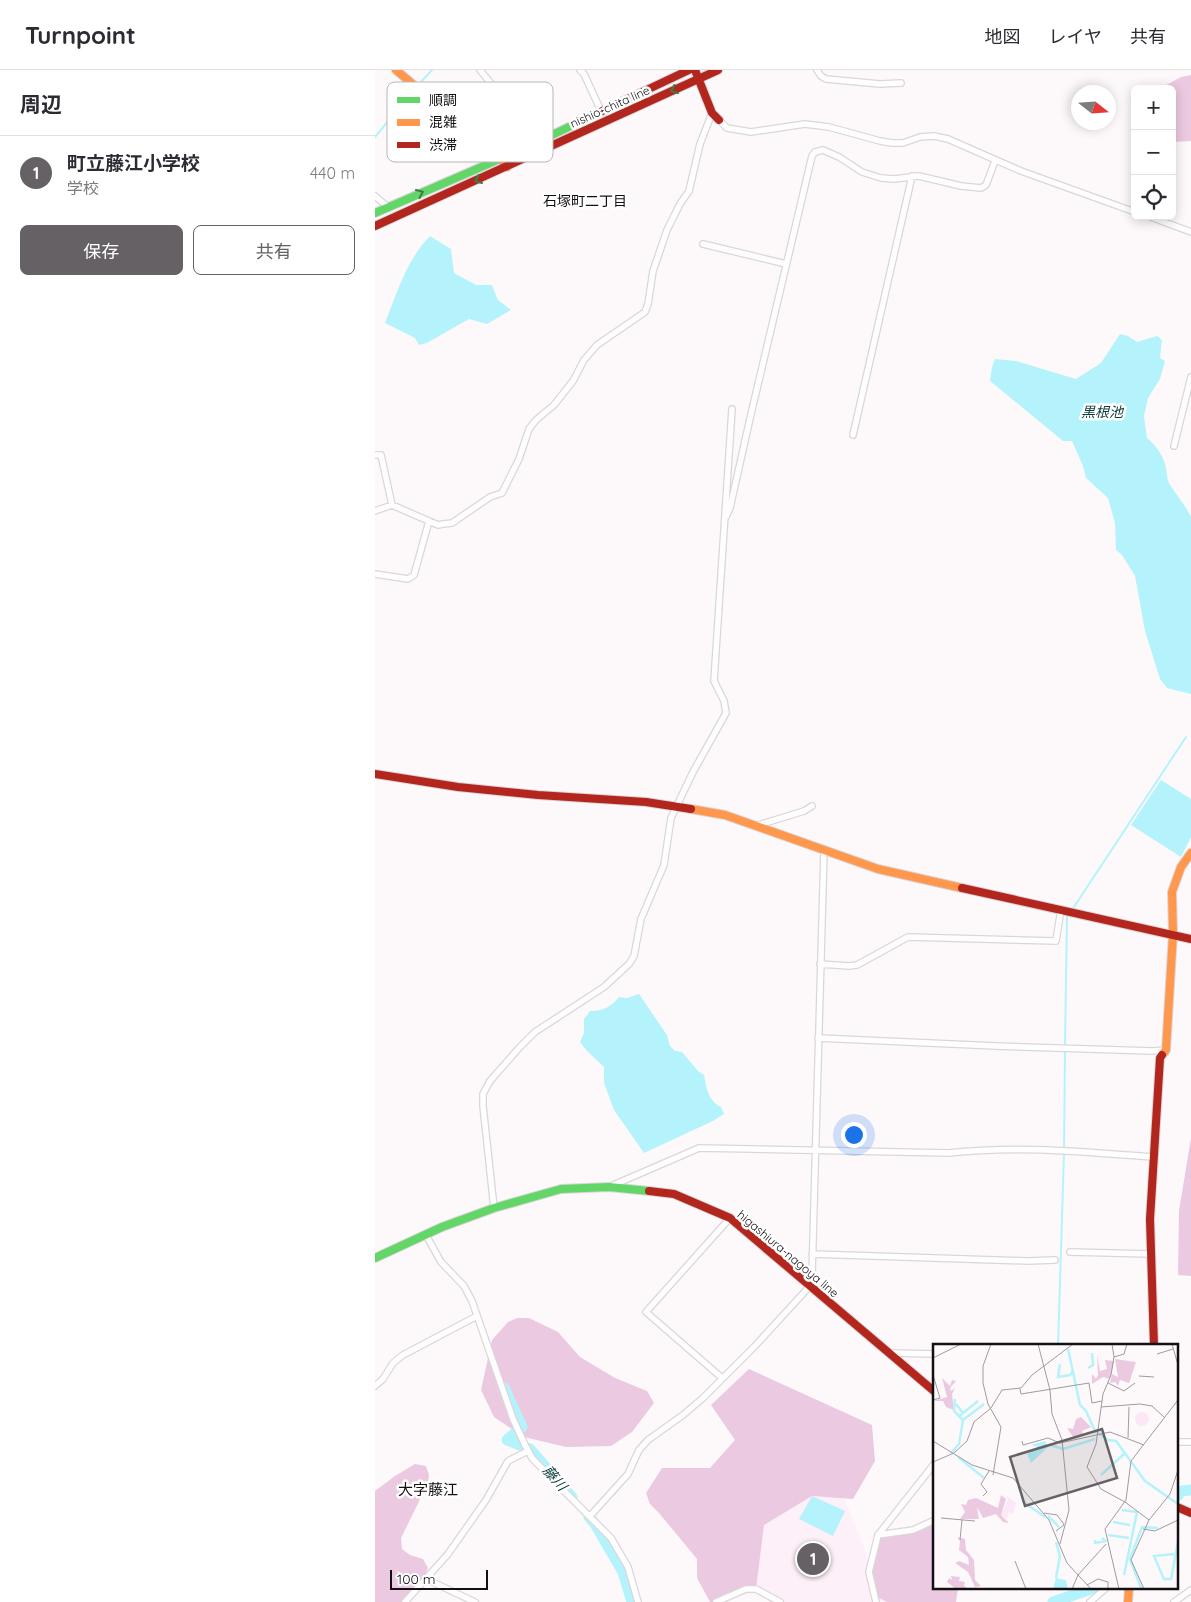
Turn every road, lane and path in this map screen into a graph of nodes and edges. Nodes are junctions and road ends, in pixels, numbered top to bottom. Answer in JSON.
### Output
{"nodes":[{"id":1,"x":396,"y":70,"type":"edge"},
{"id":2,"x":480,"y":70,"type":"edge"},
{"id":3,"x":580,"y":70,"type":"edge"},
{"id":4,"x":689,"y":70,"type":"edge"},
{"id":5,"x":695,"y":70,"type":"edge"},
{"id":6,"x":718,"y":70,"type":"edge"},
{"id":7,"x":817,"y":70,"type":"edge"},
{"id":8,"x":700,"y":79,"type":"junction"},
{"id":9,"x":410,"y":82,"type":"edge"},
{"id":10,"x":490,"y":82,"type":"edge"},
{"id":11,"x":901,"y":83,"type":"dead end"},
{"id":12,"x":601,"y":111,"type":"junction"},
{"id":13,"x":712,"y":112,"type":"junction"},
{"id":14,"x":719,"y":120,"type":"joint"},
{"id":15,"x":553,"y":134,"type":"edge"},
{"id":16,"x":553,"y":147,"type":"edge"},
{"id":17,"x":995,"y":161,"type":"junction"},
{"id":18,"x":491,"y":162,"type":"edge"},
{"id":19,"x":503,"y":162,"type":"edge"},
{"id":20,"x":520,"y":162,"type":"edge"},
{"id":21,"x":507,"y":168,"type":"junction"},
{"id":22,"x":912,"y":176,"type":"junction"},
{"id":23,"x":375,"y":196,"type":"edge"},
{"id":24,"x":388,"y":207,"type":"junction"},
{"id":25,"x":1131,"y":211,"type":"edge"},
{"id":26,"x":375,"y":213,"type":"edge"},
{"id":27,"x":1159,"y":220,"type":"edge"},
{"id":28,"x":375,"y":226,"type":"edge"},
{"id":29,"x":1191,"y":232,"type":"edge"},
{"id":30,"x":703,"y":244,"type":"dead end"},
{"id":31,"x":786,"y":264,"type":"junction"},
{"id":32,"x":1191,"y":377,"type":"edge"},
{"id":33,"x":1188,"y":401,"type":"edge"},
{"id":34,"x":732,"y":409,"type":"dead end"},
{"id":35,"x":853,"y":436,"type":"dead end"},
{"id":36,"x":1174,"y":446,"type":"dead end"},
{"id":37,"x":375,"y":454,"type":"edge"},
{"id":38,"x":392,"y":505,"type":"junction"},
{"id":39,"x":375,"y":511,"type":"edge"},
{"id":40,"x":724,"y":520,"type":"junction"},
{"id":41,"x":429,"y":521,"type":"junction"},
{"id":42,"x":375,"y":574,"type":"edge"},
{"id":43,"x":375,"y":774,"type":"edge"},
{"id":44,"x":677,"y":806,"type":"junction"},
{"id":45,"x":812,"y":806,"type":"dead end"},
{"id":46,"x":755,"y":826,"type":"junction"},
{"id":47,"x":824,"y":851,"type":"junction"},
{"id":48,"x":1191,"y":853,"type":"edge"},
{"id":49,"x":1064,"y":909,"type":"junction"},
{"id":50,"x":1173,"y":934,"type":"junction"},
{"id":51,"x":1191,"y":939,"type":"edge"},
{"id":52,"x":820,"y":964,"type":"junction"},
{"id":53,"x":818,"y":1038,"type":"junction"},
{"id":54,"x":1166,"y":1050,"type":"junction"},
{"id":55,"x":815,"y":1150,"type":"junction"},
{"id":56,"x":1153,"y":1157,"type":"junction"},
{"id":57,"x":609,"y":1187,"type":"junction"},
{"id":58,"x":494,"y":1208,"type":"junction"},
{"id":59,"x":730,"y":1218,"type":"junction"},
{"id":60,"x":426,"y":1235,"type":"junction"},
{"id":61,"x":1070,"y":1252,"type":"dead end"},
{"id":62,"x":812,"y":1254,"type":"junction"},
{"id":63,"x":1151,"y":1254,"type":"junction"},
{"id":64,"x":375,"y":1258,"type":"edge"},
{"id":65,"x":1055,"y":1260,"type":"dead end"},
{"id":66,"x":809,"y":1287,"type":"junction"},
{"id":67,"x":477,"y":1316,"type":"junction"},
{"id":68,"x":1154,"y":1344,"type":"edge"},
{"id":69,"x":888,"y":1352,"type":"junction"},
{"id":70,"x":933,"y":1354,"type":"edge"},
{"id":71,"x":723,"y":1378,"type":"junction"},
{"id":72,"x":375,"y":1386,"type":"edge"},
{"id":73,"x":933,"y":1390,"type":"edge"},
{"id":74,"x":528,"y":1451,"type":"junction"},
{"id":75,"x":933,"y":1466,"type":"edge"},
{"id":76,"x":1180,"y":1508,"type":"edge"},
{"id":77,"x":1191,"y":1513,"type":"edge"},
{"id":78,"x":590,"y":1516,"type":"junction"},
{"id":79,"x":933,"y":1521,"type":"edge"},
{"id":80,"x":878,"y":1535,"type":"junction"},
{"id":81,"x":426,"y":1579,"type":"junction"},
{"id":82,"x":1103,"y":1590,"type":"edge"},
{"id":83,"x":1191,"y":1590,"type":"edge"},
{"id":84,"x":405,"y":1602,"type":"edge"},
{"id":85,"x":475,"y":1602,"type":"edge"},
{"id":86,"x":638,"y":1602,"type":"edge"},
{"id":87,"x":716,"y":1602,"type":"edge"},
{"id":88,"x":780,"y":1602,"type":"edge"},
{"id":89,"x":876,"y":1602,"type":"edge"},
{"id":90,"x":1090,"y":1602,"type":"edge"},
{"id":91,"x":1174,"y":1602,"type":"edge"}],
"edges":[{"from":1,"to":9,"type":"street"},
{"from":2,"to":10,"type":"street"},
{"from":3,"to":12,"type":"street"},
{"from":4,"to":12,"type":"street","name":"nishio-chita line"},
{"from":5,"to":8,"type":"street"},
{"from":6,"to":8,"type":"street","name":"nishio-chita line"},
{"from":7,"to":11,"type":"street"},
{"from":8,"to":13,"type":"street"},
{"from":8,"to":16,"type":"street","name":"nishio-chita line","one_way":true},
{"from":12,"to":15,"type":"street","name":"nishio-chita line"},
{"from":13,"to":14,"type":"street"},
{"from":13,"to":41,"type":"street"},
{"from":14,"to":17,"type":"street"},
{"from":17,"to":22,"type":"street"},
{"from":17,"to":25,"type":"street"},
{"from":24,"to":18,"type":"street","name":"nishio-chita line","one_way":true},
{"from":19,"to":21,"type":"street"},
{"from":20,"to":21,"type":"street","name":"nishio-chita line","one_way":true},
{"from":21,"to":28,"type":"street","name":"nishio-chita line","one_way":true},
{"from":22,"to":31,"type":"street"},
{"from":22,"to":35,"type":"street"},
{"from":23,"to":24,"type":"street"},
{"from":24,"to":26,"type":"street","name":"nishio-chita line"},
{"from":27,"to":29,"type":"street"},
{"from":30,"to":31,"type":"street"},
{"from":31,"to":40,"type":"street"},
{"from":32,"to":33,"type":"street"},
{"from":33,"to":36,"type":"street"},
{"from":34,"to":40,"type":"street"},
{"from":37,"to":38,"type":"street"},
{"from":38,"to":39,"type":"street"},
{"from":38,"to":41,"type":"street"},
{"from":40,"to":44,"type":"street"},
{"from":41,"to":42,"type":"street"},
{"from":43,"to":44,"type":"street"},
{"from":44,"to":46,"type":"street"},
{"from":44,"to":58,"type":"street"},
{"from":45,"to":46,"type":"street"},
{"from":46,"to":47,"type":"street"},
{"from":47,"to":49,"type":"street"},
{"from":47,"to":52,"type":"street"},
{"from":48,"to":50,"type":"street"},
{"from":49,"to":50,"type":"street"},
{"from":49,"to":52,"type":"street"},
{"from":50,"to":51,"type":"street"},
{"from":50,"to":54,"type":"street"},
{"from":52,"to":53,"type":"street"},
{"from":53,"to":54,"type":"street"},
{"from":53,"to":55,"type":"street"},
{"from":54,"to":56,"type":"street"},
{"from":55,"to":56,"type":"street"},
{"from":55,"to":57,"type":"street"},
{"from":55,"to":62,"type":"street"},
{"from":56,"to":63,"type":"street"},
{"from":57,"to":58,"type":"street","name":"higashiura-nagoya line"},
{"from":57,"to":59,"type":"street","name":"higashiura-nagoya line"},
{"from":58,"to":60,"type":"street","name":"higashiura-nagoya line"},
{"from":59,"to":66,"type":"street","name":"higashiura-nagoya line"},
{"from":59,"to":71,"type":"street"},
{"from":60,"to":64,"type":"street","name":"higashiura-nagoya line"},
{"from":60,"to":67,"type":"street"},
{"from":61,"to":63,"type":"street"},
{"from":62,"to":65,"type":"street"},
{"from":62,"to":66,"type":"street"},
{"from":63,"to":68,"type":"street"},
{"from":66,"to":69,"type":"street","name":"higashiura-nagoya line"},
{"from":66,"to":71,"type":"street"},
{"from":67,"to":72,"type":"street"},
{"from":67,"to":74,"type":"street"},
{"from":69,"to":70,"type":"street"},
{"from":69,"to":73,"type":"street","name":"higashiura-nagoya line"},
{"from":71,"to":78,"type":"street"},
{"from":74,"to":78,"type":"street"},
{"from":74,"to":81,"type":"street"},
{"from":75,"to":80,"type":"street"},
{"from":76,"to":77,"type":"street"},
{"from":78,"to":86,"type":"street"},
{"from":79,"to":80,"type":"street"},
{"from":80,"to":89,"type":"street"},
{"from":81,"to":84,"type":"street"},
{"from":81,"to":85,"type":"street"},
{"from":82,"to":90,"type":"street"},
{"from":83,"to":91,"type":"street"},
{"from":87,"to":88,"type":"street"}]}
